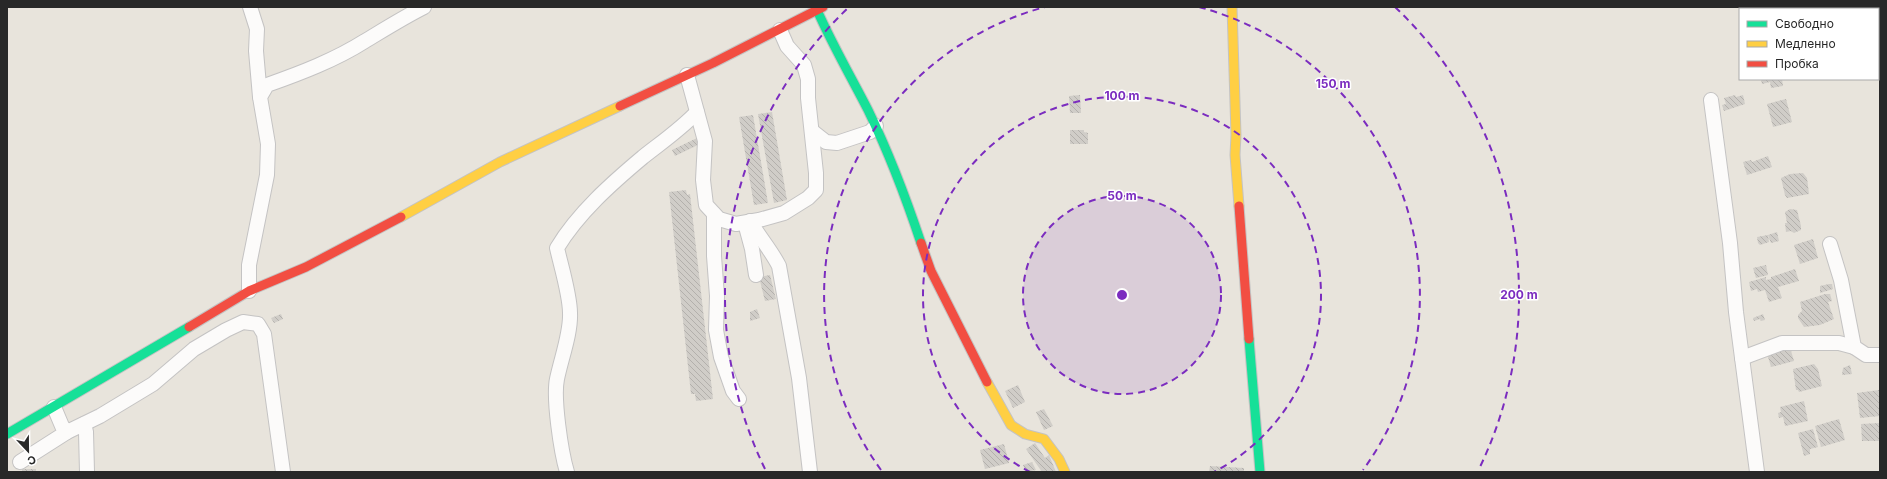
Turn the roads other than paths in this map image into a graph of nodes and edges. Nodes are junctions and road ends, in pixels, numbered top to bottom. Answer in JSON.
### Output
{"nodes":[{"id":1,"x":250,"y":7,"type":"edge"},
{"id":2,"x":424,"y":7,"type":"edge"},
{"id":3,"x":1232,"y":7,"type":"edge"},
{"id":4,"x":820,"y":9,"type":"edge"},
{"id":5,"x":780,"y":30,"type":"junction"},
{"id":6,"x":687,"y":75,"type":"junction"},
{"id":7,"x":263,"y":80,"type":"junction"},
{"id":8,"x":1711,"y":100,"type":"dead end"},
{"id":9,"x":698,"y":112,"type":"junction"},
{"id":10,"x":876,"y":126,"type":"junction"},
{"id":11,"x":812,"y":131,"type":"junction"},
{"id":12,"x":714,"y":214,"type":"junction"},
{"id":13,"x":748,"y":222,"type":"junction"},
{"id":14,"x":1830,"y":244,"type":"dead end"},
{"id":15,"x":756,"y":275,"type":"dead end"},
{"id":16,"x":249,"y":291,"type":"junction"},
{"id":17,"x":1854,"y":347,"type":"junction"},
{"id":18,"x":1880,"y":355,"type":"edge"},
{"id":19,"x":1742,"y":358,"type":"junction"},
{"id":20,"x":740,"y":399,"type":"dead end"},
{"id":21,"x":54,"y":407,"type":"junction"},
{"id":22,"x":84,"y":424,"type":"junction"},
{"id":23,"x":67,"y":432,"type":"junction"},
{"id":24,"x":7,"y":434,"type":"edge"},
{"id":25,"x":20,"y":462,"type":"dead end"},
{"id":26,"x":87,"y":472,"type":"edge"},
{"id":27,"x":283,"y":472,"type":"edge"},
{"id":28,"x":566,"y":472,"type":"edge"},
{"id":29,"x":810,"y":472,"type":"edge"},
{"id":30,"x":1065,"y":472,"type":"edge"},
{"id":31,"x":1260,"y":472,"type":"edge"},
{"id":32,"x":1757,"y":472,"type":"edge"}],
"edges":[{"from":1,"to":7,"type":"street"},
{"from":2,"to":7,"type":"street"},
{"from":3,"to":31,"type":"street"},
{"from":4,"to":5,"type":"street"},
{"from":4,"to":10,"type":"street"},
{"from":5,"to":6,"type":"street"},
{"from":5,"to":11,"type":"street"},
{"from":6,"to":9,"type":"street"},
{"from":6,"to":16,"type":"street"},
{"from":7,"to":16,"type":"street"},
{"from":8,"to":19,"type":"street"},
{"from":9,"to":12,"type":"street"},
{"from":9,"to":28,"type":"street"},
{"from":10,"to":11,"type":"street"},
{"from":10,"to":30,"type":"street"},
{"from":11,"to":13,"type":"street"},
{"from":12,"to":13,"type":"street"},
{"from":12,"to":20,"type":"street"},
{"from":13,"to":15,"type":"street"},
{"from":13,"to":29,"type":"street"},
{"from":14,"to":17,"type":"street"},
{"from":16,"to":21,"type":"street"},
{"from":17,"to":18,"type":"street"},
{"from":17,"to":19,"type":"street"},
{"from":19,"to":32,"type":"street"},
{"from":21,"to":23,"type":"street"},
{"from":21,"to":24,"type":"street"},
{"from":22,"to":23,"type":"street"},
{"from":22,"to":26,"type":"street"},
{"from":22,"to":27,"type":"street"},
{"from":23,"to":25,"type":"street"}]}
